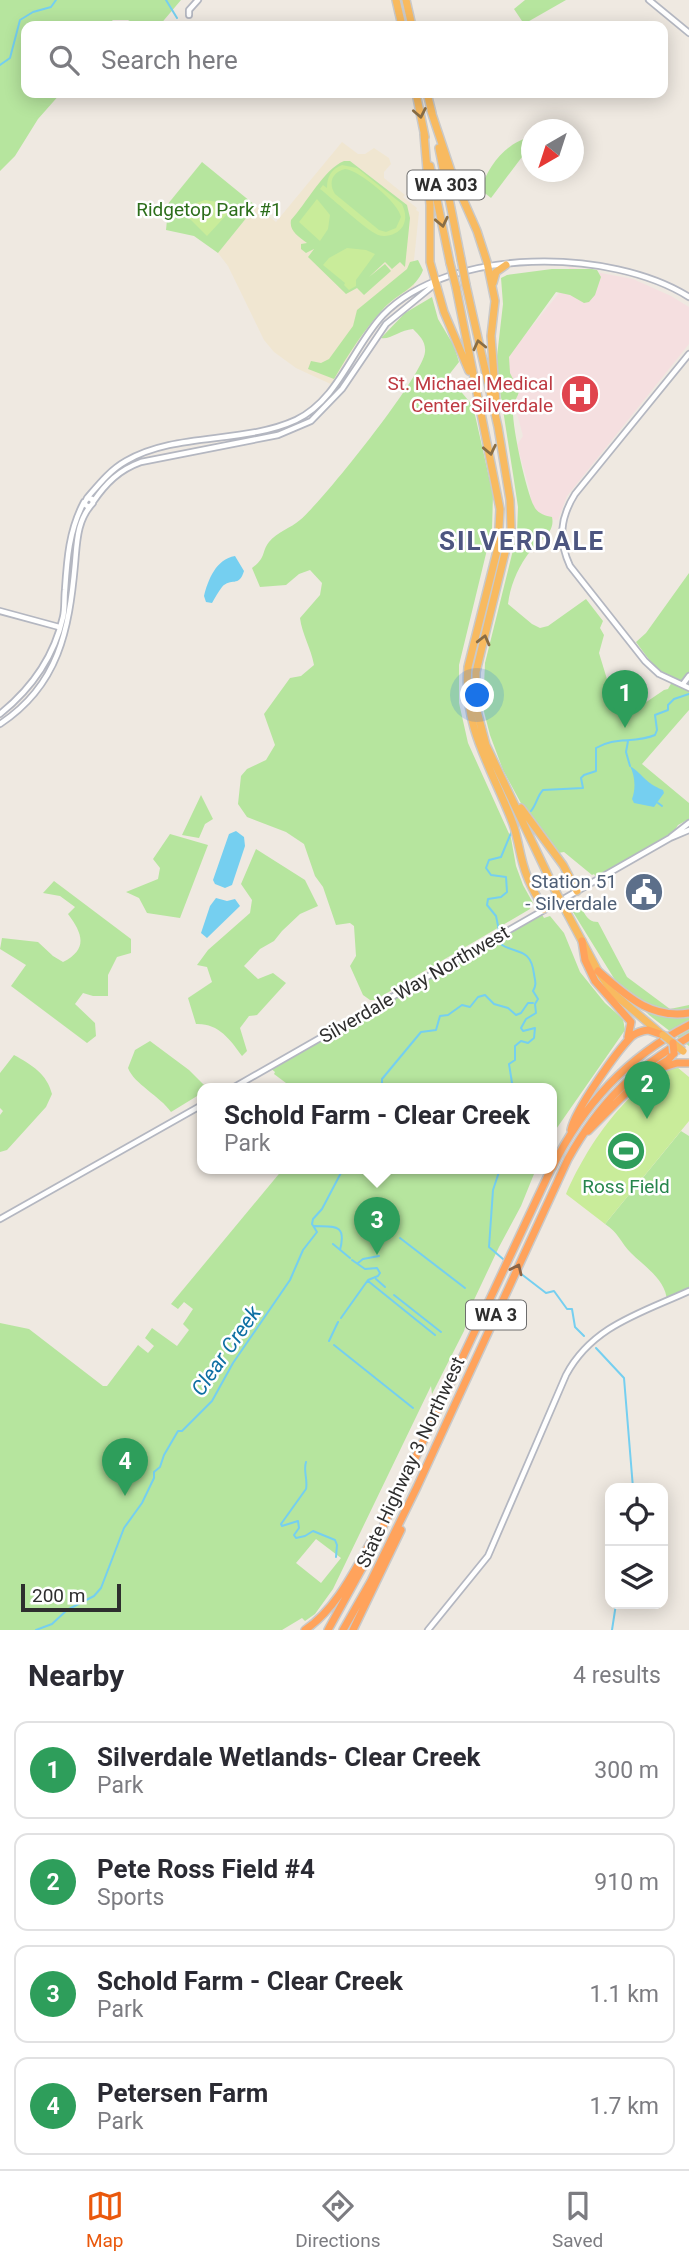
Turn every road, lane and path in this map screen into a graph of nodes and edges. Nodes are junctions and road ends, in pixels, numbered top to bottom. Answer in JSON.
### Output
{"nodes":[{"id":1,"x":198,"y":0,"type":"edge"},
{"id":2,"x":396,"y":0,"type":"edge"},
{"id":3,"x":407,"y":0,"type":"edge"},
{"id":4,"x":649,"y":0,"type":"edge"},
{"id":5,"x":189,"y":15,"type":"dead end"},
{"id":6,"x":401,"y":21,"type":"edge"},
{"id":7,"x":411,"y":21,"type":"edge"},
{"id":8,"x":689,"y":33,"type":"edge"},
{"id":9,"x":417,"y":98,"type":"edge"},
{"id":10,"x":428,"y":98,"type":"edge"},
{"id":11,"x":431,"y":111,"type":"junction"},
{"id":12,"x":424,"y":134,"type":"junction"},
{"id":13,"x":506,"y":265,"type":"junction"},
{"id":14,"x":488,"y":267,"type":"junction"},
{"id":15,"x":436,"y":283,"type":"junction"},
{"id":16,"x":493,"y":287,"type":"junction"},
{"id":17,"x":689,"y":298,"type":"edge"},
{"id":18,"x":689,"y":354,"type":"edge"},
{"id":19,"x":484,"y":423,"type":"junction"},
{"id":20,"x":498,"y":427,"type":"junction"},
{"id":21,"x":86,"y":500,"type":"junction"},
{"id":22,"x":93,"y":502,"type":"junction"},
{"id":23,"x":89,"y":507,"type":"junction"},
{"id":24,"x":0,"y":611,"type":"edge"},
{"id":25,"x":59,"y":627,"type":"junction"},
{"id":26,"x":66,"y":629,"type":"junction"},
{"id":27,"x":689,"y":676,"type":"edge"},
{"id":28,"x":683,"y":684,"type":"junction"},
{"id":29,"x":689,"y":688,"type":"edge"},
{"id":30,"x":0,"y":715,"type":"edge"},
{"id":31,"x":0,"y":724,"type":"edge"},
{"id":32,"x":489,"y":767,"type":"junction"},
{"id":33,"x":501,"y":775,"type":"junction"},
{"id":34,"x":689,"y":823,"type":"edge"},
{"id":35,"x":689,"y":830,"type":"edge"},
{"id":36,"x":670,"y":838,"type":"junction"},
{"id":37,"x":555,"y":890,"type":"junction"},
{"id":38,"x":577,"y":891,"type":"junction"},
{"id":39,"x":544,"y":909,"type":"junction"},
{"id":40,"x":582,"y":941,"type":"junction"},
{"id":41,"x":598,"y":971,"type":"junction"},
{"id":42,"x":689,"y":1013,"type":"edge"},
{"id":43,"x":689,"y":1026,"type":"edge"},
{"id":44,"x":652,"y":1029,"type":"junction"},
{"id":45,"x":689,"y":1037,"type":"edge"},
{"id":46,"x":623,"y":1047,"type":"junction"},
{"id":47,"x":684,"y":1053,"type":"edge"},
{"id":48,"x":689,"y":1063,"type":"edge"},
{"id":49,"x":241,"y":1083,"type":"edge"},
{"id":50,"x":626,"y":1093,"type":"junction"},
{"id":51,"x":197,"y":1108,"type":"edge"},
{"id":52,"x":571,"y":1133,"type":"junction"},
{"id":53,"x":577,"y":1143,"type":"junction"},
{"id":54,"x":557,"y":1159,"type":"edge"},
{"id":55,"x":549,"y":1174,"type":"edge"},
{"id":56,"x":0,"y":1219,"type":"edge"},
{"id":57,"x":689,"y":1292,"type":"edge"},
{"id":58,"x":417,"y":1487,"type":"junction"},
{"id":59,"x":396,"y":1498,"type":"junction"},
{"id":60,"x":305,"y":1630,"type":"edge"},
{"id":61,"x":328,"y":1630,"type":"edge"},
{"id":62,"x":343,"y":1630,"type":"edge"},
{"id":63,"x":353,"y":1630,"type":"edge"},
{"id":64,"x":428,"y":1630,"type":"edge"}],
"edges":[{"from":1,"to":5,"type":"main road"},
{"from":2,"to":6,"type":"highway"},
{"from":3,"to":7,"type":"highway"},
{"from":4,"to":8,"type":"main road"},
{"from":9,"to":12,"type":"highway","number":"WA 303","one_way":true},
{"from":10,"to":11,"type":"highway","number":"WA 303"},
{"from":11,"to":14,"type":"highway"},
{"from":20,"to":11,"type":"highway","number":"WA 303","one_way":true,"bridge":true},
{"from":12,"to":15,"type":"highway"},
{"from":12,"to":19,"type":"highway","number":"WA 303","one_way":true,"bridge":true},
{"from":13,"to":14,"type":"main road"},
{"from":13,"to":16,"type":"highway"},
{"from":13,"to":17,"type":"main road"},
{"from":14,"to":15,"type":"main road"},
{"from":14,"to":16,"type":"highway"},
{"from":15,"to":19,"type":"highway"},
{"from":15,"to":21,"type":"main road"},
{"from":15,"to":22,"type":"main road"},
{"from":16,"to":20,"type":"highway"},
{"from":18,"to":28,"type":"main road"},
{"from":19,"to":32,"type":"highway","number":"WA 303","one_way":true},
{"from":33,"to":20,"type":"highway","number":"WA 303","one_way":true},
{"from":21,"to":22,"type":"main road"},
{"from":21,"to":23,"type":"main road"},
{"from":21,"to":25,"type":"main road"},
{"from":22,"to":23,"type":"main road"},
{"from":23,"to":26,"type":"main road"},
{"from":24,"to":25,"type":"main road"},
{"from":25,"to":26,"type":"main road"},
{"from":25,"to":30,"type":"main road"},
{"from":26,"to":31,"type":"main road"},
{"from":27,"to":28,"type":"main road"},
{"from":28,"to":29,"type":"main road"},
{"from":32,"to":37,"type":"highway","number":"WA 303"},
{"from":32,"to":39,"type":"highway"},
{"from":33,"to":37,"type":"highway","number":"WA 303"},
{"from":33,"to":38,"type":"highway"},
{"from":34,"to":36,"type":"main road","name":"Silverdale Way Northwest"},
{"from":35,"to":36,"type":"main road","name":"Silverdale Way Northwest"},
{"from":36,"to":38,"type":"main road","name":"Silverdale Way Northwest"},
{"from":37,"to":40,"type":"highway","number":"WA 303","bridge":true},
{"from":38,"to":39,"type":"main road","name":"Silverdale Way Northwest"},
{"from":39,"to":49,"type":"main road","name":"Silverdale Way Northwest"},
{"from":40,"to":41,"type":"highway","number":"WA 303"},
{"from":40,"to":46,"type":"highway"},
{"from":41,"to":42,"type":"highway"},
{"from":41,"to":44,"type":"highway","number":"WA 303"},
{"from":43,"to":52,"type":"highway","name":"State Highway 3 Northwest","number":"WA 3"},
{"from":44,"to":46,"type":"highway"},
{"from":44,"to":47,"type":"highway","bridge":true},
{"from":45,"to":53,"type":"highway","name":"State Highway 3 Northwest","number":"WA 3"},
{"from":46,"to":52,"type":"highway"},
{"from":47,"to":50,"type":"highway"},
{"from":48,"to":50,"type":"highway"},
{"from":50,"to":53,"type":"highway"},
{"from":51,"to":56,"type":"main road"},
{"from":52,"to":54,"type":"highway","name":"State Highway 3 Northwest","number":"WA 3"},
{"from":58,"to":53,"type":"highway","name":"State Highway 3 Northwest","number":"WA 3","one_way":true},
{"from":55,"to":59,"type":"highway","name":"State Highway 3 Northwest","number":"WA 3"},
{"from":57,"to":64,"type":"main road"},
{"from":58,"to":62,"type":"highway","name":"State Highway 3 Northwest","number":"WA 3"},
{"from":58,"to":63,"type":"highway"},
{"from":59,"to":60,"type":"highway"},
{"from":59,"to":61,"type":"highway","name":"State Highway 3 Northwest","number":"WA 3"}]}
